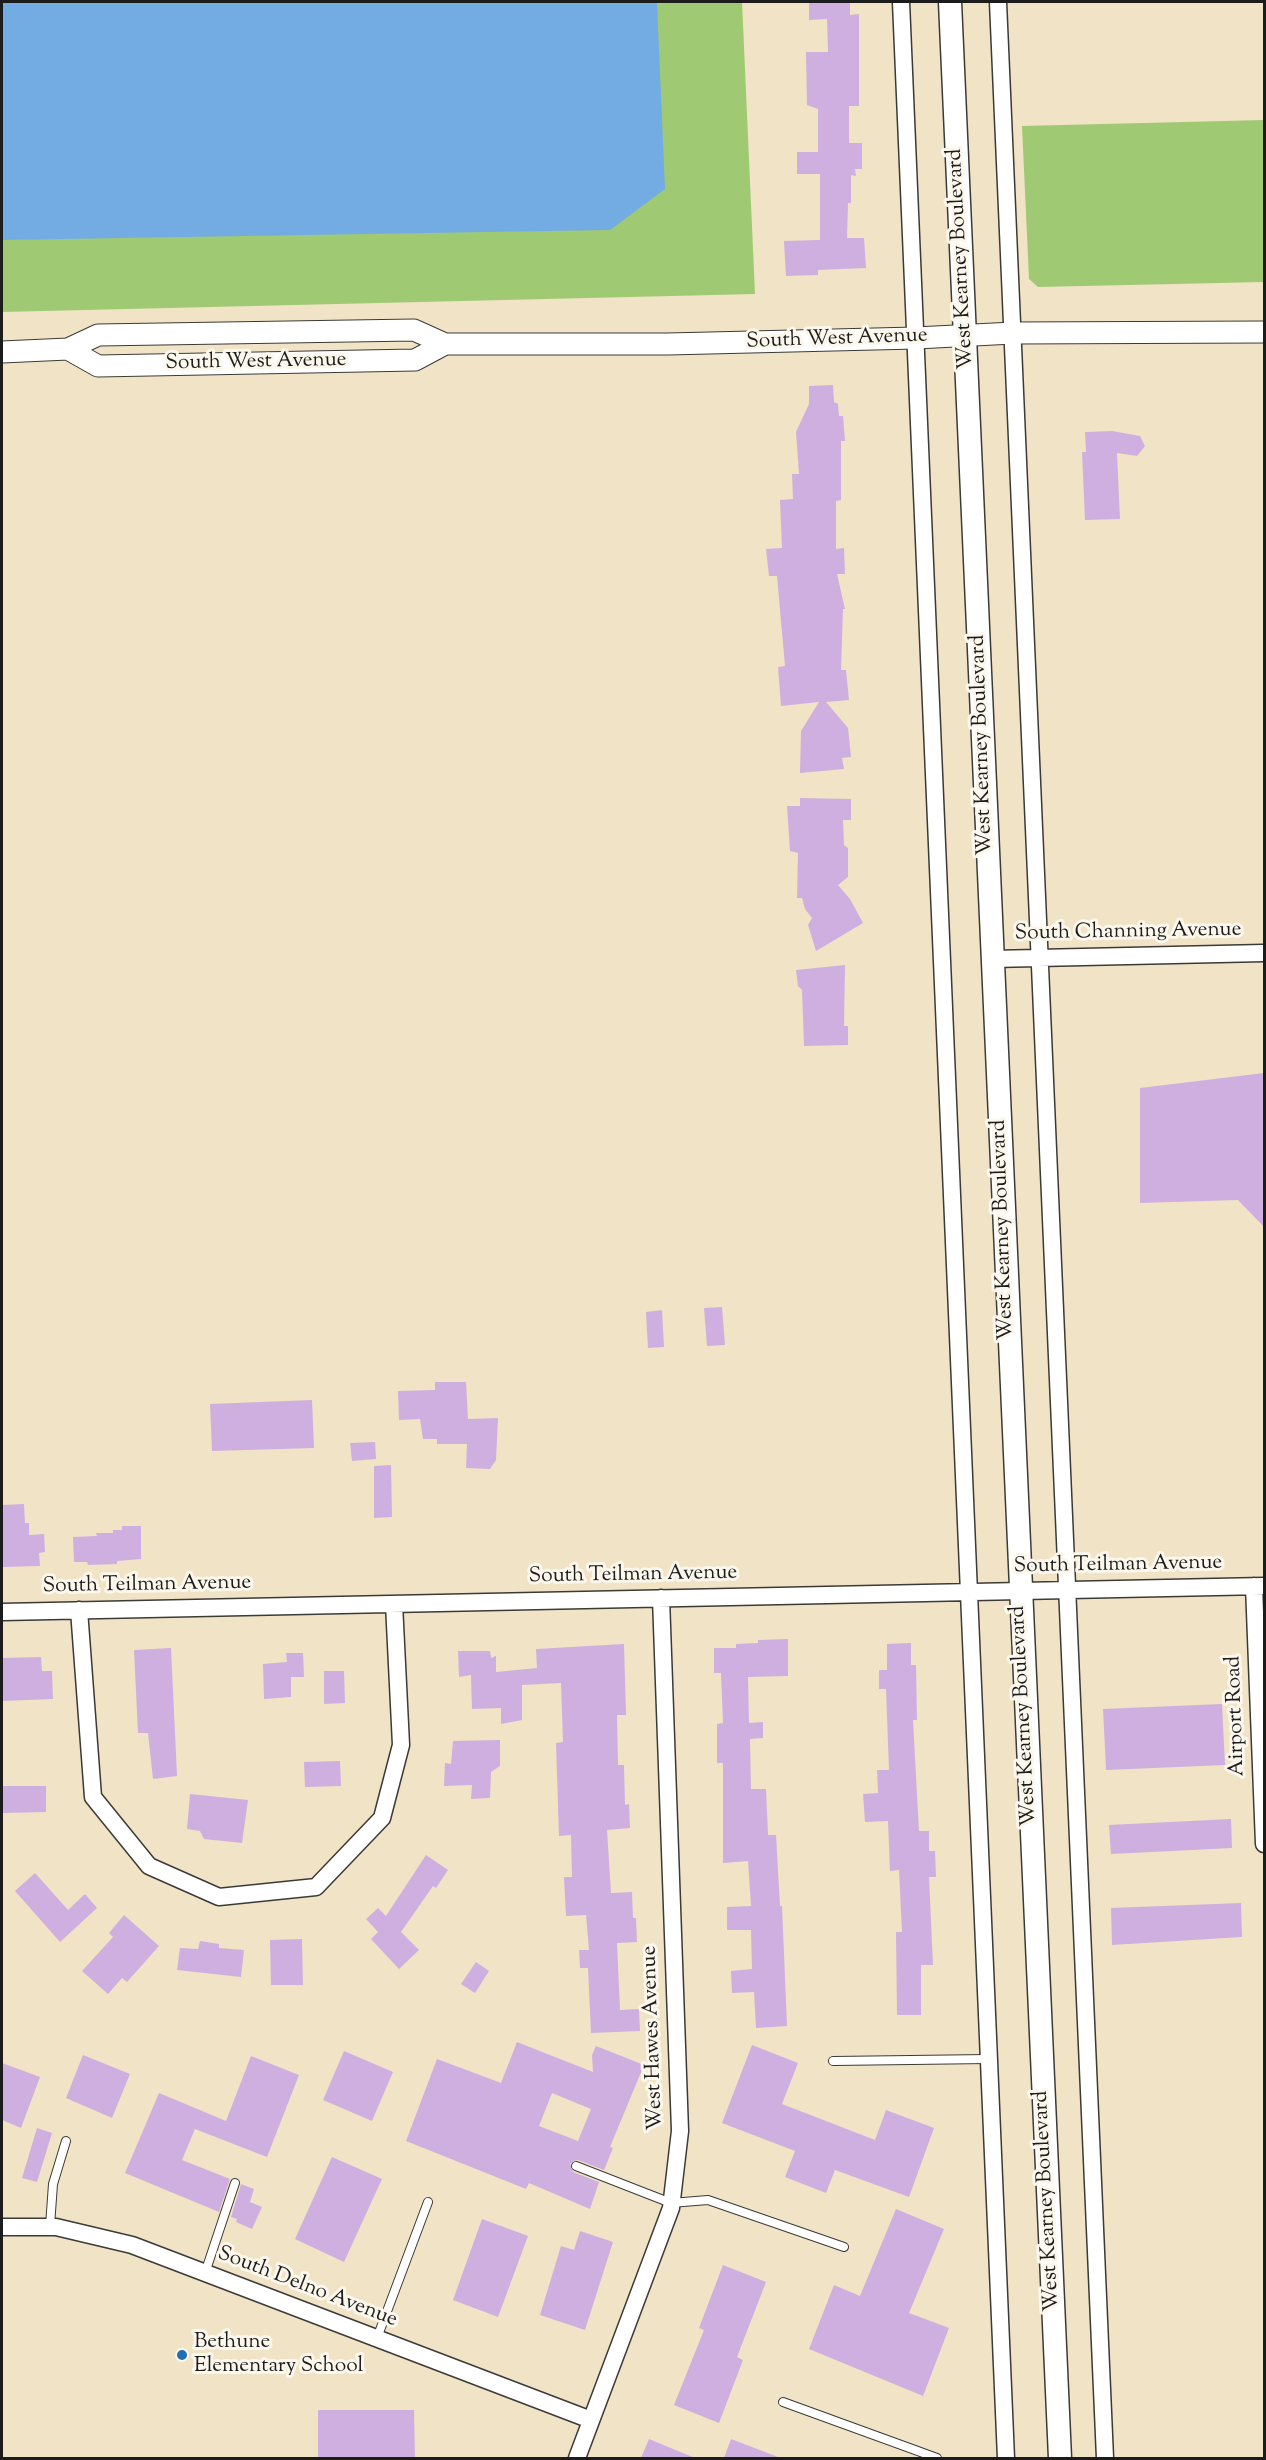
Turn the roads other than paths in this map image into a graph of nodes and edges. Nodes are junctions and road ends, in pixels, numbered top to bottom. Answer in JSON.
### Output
{"nodes":[{"id":1,"x":901,"y":2,"type":"edge"},
{"id":2,"x":950,"y":2,"type":"edge"},
{"id":3,"x":998,"y":2,"type":"edge"},
{"id":4,"x":1264,"y":332,"type":"edge"},
{"id":5,"x":1013,"y":333,"type":"junction"},
{"id":6,"x":965,"y":336,"type":"junction"},
{"id":7,"x":916,"y":338,"type":"junction"},
{"id":8,"x":445,"y":344,"type":"junction"},
{"id":9,"x":68,"y":349,"type":"junction"},
{"id":10,"x":2,"y":352,"type":"edge"},
{"id":11,"x":1264,"y":953,"type":"edge"},
{"id":12,"x":1040,"y":958,"type":"junction"},
{"id":13,"x":992,"y":959,"type":"junction"},
{"id":14,"x":1259,"y":1586,"type":"edge"},
{"id":15,"x":1068,"y":1590,"type":"junction"},
{"id":16,"x":1019,"y":1591,"type":"junction"},
{"id":17,"x":969,"y":1592,"type":"junction"},
{"id":18,"x":661,"y":1598,"type":"junction"},
{"id":19,"x":394,"y":1604,"type":"junction"},
{"id":20,"x":79,"y":1610,"type":"junction"},
{"id":21,"x":2,"y":1612,"type":"edge"},
{"id":22,"x":1264,"y":1844,"type":"edge"},
{"id":23,"x":989,"y":2059,"type":"junction"},
{"id":24,"x":833,"y":2061,"type":"dead end"},
{"id":25,"x":66,"y":2141,"type":"dead end"},
{"id":26,"x":576,"y":2166,"type":"dead end"},
{"id":27,"x":235,"y":2183,"type":"dead end"},
{"id":28,"x":428,"y":2202,"type":"dead end"},
{"id":29,"x":671,"y":2203,"type":"junction"},
{"id":30,"x":50,"y":2226,"type":"junction"},
{"id":31,"x":2,"y":2227,"type":"edge"},
{"id":32,"x":843,"y":2247,"type":"dead end"},
{"id":33,"x":205,"y":2273,"type":"junction"},
{"id":34,"x":377,"y":2338,"type":"junction"},
{"id":35,"x":783,"y":2402,"type":"dead end"},
{"id":36,"x":591,"y":2420,"type":"junction"},
{"id":37,"x":577,"y":2458,"type":"edge"},
{"id":38,"x":937,"y":2458,"type":"edge"},
{"id":39,"x":1006,"y":2458,"type":"edge"},
{"id":40,"x":1060,"y":2458,"type":"edge"},
{"id":41,"x":1105,"y":2458,"type":"edge"}],
"edges":[{"from":1,"to":7,"type":"street"},
{"from":2,"to":6,"type":"main road","name":"West Kearney Boulevard"},
{"from":3,"to":5,"type":"street"},
{"from":4,"to":5,"type":"street","name":"South West Avenue"},
{"from":5,"to":6,"type":"street","name":"South West Avenue"},
{"from":5,"to":12,"type":"street"},
{"from":6,"to":7,"type":"street","name":"South West Avenue"},
{"from":6,"to":13,"type":"main road","name":"West Kearney Boulevard"},
{"from":7,"to":8,"type":"street","name":"South West Avenue"},
{"from":7,"to":17,"type":"street"},
{"from":8,"to":9,"type":"street","name":"South West Avenue"},
{"from":8,"to":9,"type":"street","name":"South West Avenue"},
{"from":9,"to":10,"type":"street","name":"South West Avenue"},
{"from":11,"to":12,"type":"street","name":"South Channing Avenue"},
{"from":12,"to":13,"type":"street","name":"South Channing Avenue"},
{"from":12,"to":15,"type":"street"},
{"from":13,"to":16,"type":"main road","name":"West Kearney Boulevard"},
{"from":14,"to":15,"type":"street","name":"South Teilman Avenue"},
{"from":14,"to":22,"type":"street","name":"Airport Road"},
{"from":15,"to":16,"type":"street","name":"South Teilman Avenue"},
{"from":15,"to":41,"type":"street"},
{"from":16,"to":17,"type":"street","name":"South Teilman Avenue"},
{"from":16,"to":40,"type":"main road","name":"West Kearney Boulevard"},
{"from":17,"to":18,"type":"street","name":"South Teilman Avenue"},
{"from":17,"to":23,"type":"street"},
{"from":18,"to":19,"type":"street","name":"South Teilman Avenue"},
{"from":18,"to":29,"type":"street","name":"West Hawes Avenue"},
{"from":19,"to":20,"type":"street","name":"South Teilman Avenue"},
{"from":19,"to":20,"type":"street"},
{"from":20,"to":21,"type":"street","name":"South Teilman Avenue"},
{"from":23,"to":24,"type":"lane"},
{"from":23,"to":39,"type":"street"},
{"from":25,"to":30,"type":"lane"},
{"from":26,"to":29,"type":"lane"},
{"from":27,"to":33,"type":"lane"},
{"from":28,"to":34,"type":"lane"},
{"from":29,"to":32,"type":"lane"},
{"from":29,"to":36,"type":"street","name":"West Hawes Avenue"},
{"from":30,"to":31,"type":"street","name":"South Delno Avenue"},
{"from":30,"to":33,"type":"street","name":"South Delno Avenue"},
{"from":33,"to":34,"type":"street","name":"South Delno Avenue"},
{"from":34,"to":36,"type":"street","name":"South Delno Avenue"},
{"from":35,"to":38,"type":"lane"},
{"from":36,"to":37,"type":"street","name":"West Hawes Avenue"}]}
